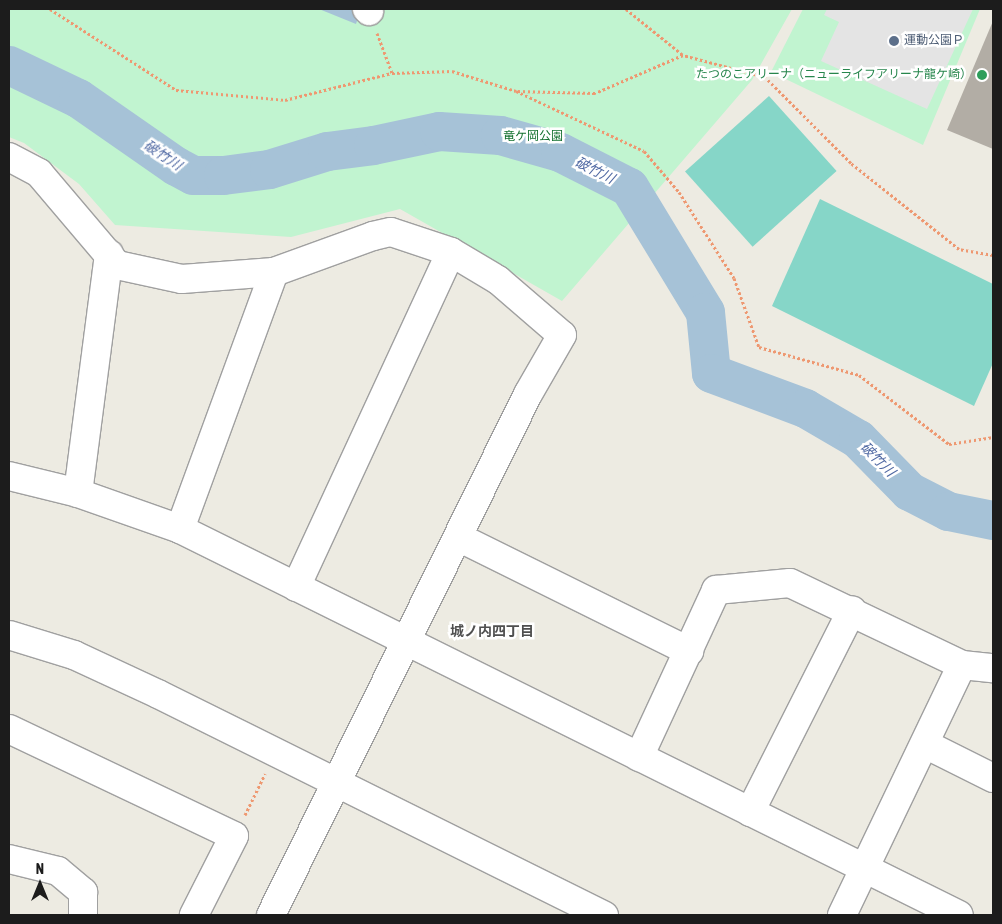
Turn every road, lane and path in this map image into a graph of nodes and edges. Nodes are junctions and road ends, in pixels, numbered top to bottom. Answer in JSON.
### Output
{"nodes":[{"id":1,"x":50,"y":9,"type":"edge"},
{"id":2,"x":626,"y":9,"type":"edge"},
{"id":3,"x":368,"y":10,"type":"edge"},
{"id":4,"x":683,"y":55,"type":"junction"},
{"id":5,"x":392,"y":73,"type":"junction"},
{"id":6,"x":516,"y":91,"type":"junction"},
{"id":7,"x":9,"y":157,"type":"edge"},
{"id":8,"x":451,"y":252,"type":"junction"},
{"id":9,"x":109,"y":254,"type":"junction"},
{"id":10,"x":993,"y":255,"type":"edge"},
{"id":11,"x":274,"y":272,"type":"junction"},
{"id":12,"x":993,"y":437,"type":"edge"},
{"id":13,"x":9,"y":476,"type":"edge"},
{"id":14,"x":78,"y":493,"type":"junction"},
{"id":15,"x":180,"y":530,"type":"junction"},
{"id":16,"x":458,"y":537,"type":"junction"},
{"id":17,"x":296,"y":587,"type":"junction"},
{"id":18,"x":852,"y":610,"type":"junction"},
{"id":19,"x":9,"y":635,"type":"edge"},
{"id":20,"x":406,"y":641,"type":"junction"},
{"id":21,"x":689,"y":650,"type":"junction"},
{"id":22,"x":962,"y":665,"type":"junction"},
{"id":23,"x":993,"y":668,"type":"edge"},
{"id":24,"x":9,"y":729,"type":"edge"},
{"id":25,"x":925,"y":744,"type":"junction"},
{"id":26,"x":276,"y":753,"type":"junction"},
{"id":27,"x":639,"y":757,"type":"junction"},
{"id":28,"x":993,"y":778,"type":"edge"},
{"id":29,"x":336,"y":781,"type":"junction"},
{"id":30,"x":750,"y":812,"type":"junction"},
{"id":31,"x":234,"y":836,"type":"junction"},
{"id":32,"x":9,"y":859,"type":"edge"},
{"id":33,"x":865,"y":868,"type":"junction"},
{"id":34,"x":83,"y":915,"type":"edge"},
{"id":35,"x":194,"y":915,"type":"edge"},
{"id":36,"x":271,"y":915,"type":"edge"},
{"id":37,"x":604,"y":915,"type":"edge"},
{"id":38,"x":842,"y":915,"type":"edge"},
{"id":39,"x":959,"y":915,"type":"edge"}],
"edges":[{"from":1,"to":5,"type":"path"},
{"from":2,"to":4,"type":"path"},
{"from":3,"to":5,"type":"path"},
{"from":4,"to":6,"type":"path"},
{"from":4,"to":10,"type":"path"},
{"from":5,"to":6,"type":"path"},
{"from":6,"to":12,"type":"path"},
{"from":7,"to":9,"type":"street"},
{"from":8,"to":11,"type":"street"},
{"from":8,"to":16,"type":"street"},
{"from":8,"to":17,"type":"street"},
{"from":9,"to":11,"type":"street"},
{"from":9,"to":14,"type":"street"},
{"from":11,"to":15,"type":"street"},
{"from":13,"to":14,"type":"street"},
{"from":14,"to":15,"type":"street"},
{"from":15,"to":17,"type":"street"},
{"from":16,"to":20,"type":"street"},
{"from":16,"to":21,"type":"street"},
{"from":17,"to":20,"type":"street"},
{"from":18,"to":21,"type":"street"},
{"from":18,"to":22,"type":"street"},
{"from":18,"to":30,"type":"street"},
{"from":19,"to":26,"type":"street"},
{"from":20,"to":27,"type":"street"},
{"from":20,"to":29,"type":"street"},
{"from":21,"to":27,"type":"street"},
{"from":22,"to":23,"type":"street"},
{"from":22,"to":25,"type":"street"},
{"from":24,"to":31,"type":"street"},
{"from":25,"to":28,"type":"street"},
{"from":25,"to":33,"type":"street"},
{"from":26,"to":29,"type":"street"},
{"from":26,"to":31,"type":"path"},
{"from":27,"to":30,"type":"street"},
{"from":29,"to":36,"type":"street"},
{"from":29,"to":37,"type":"street"},
{"from":30,"to":33,"type":"street"},
{"from":31,"to":35,"type":"street"},
{"from":32,"to":34,"type":"street"},
{"from":33,"to":38,"type":"street"},
{"from":33,"to":39,"type":"street"}]}
